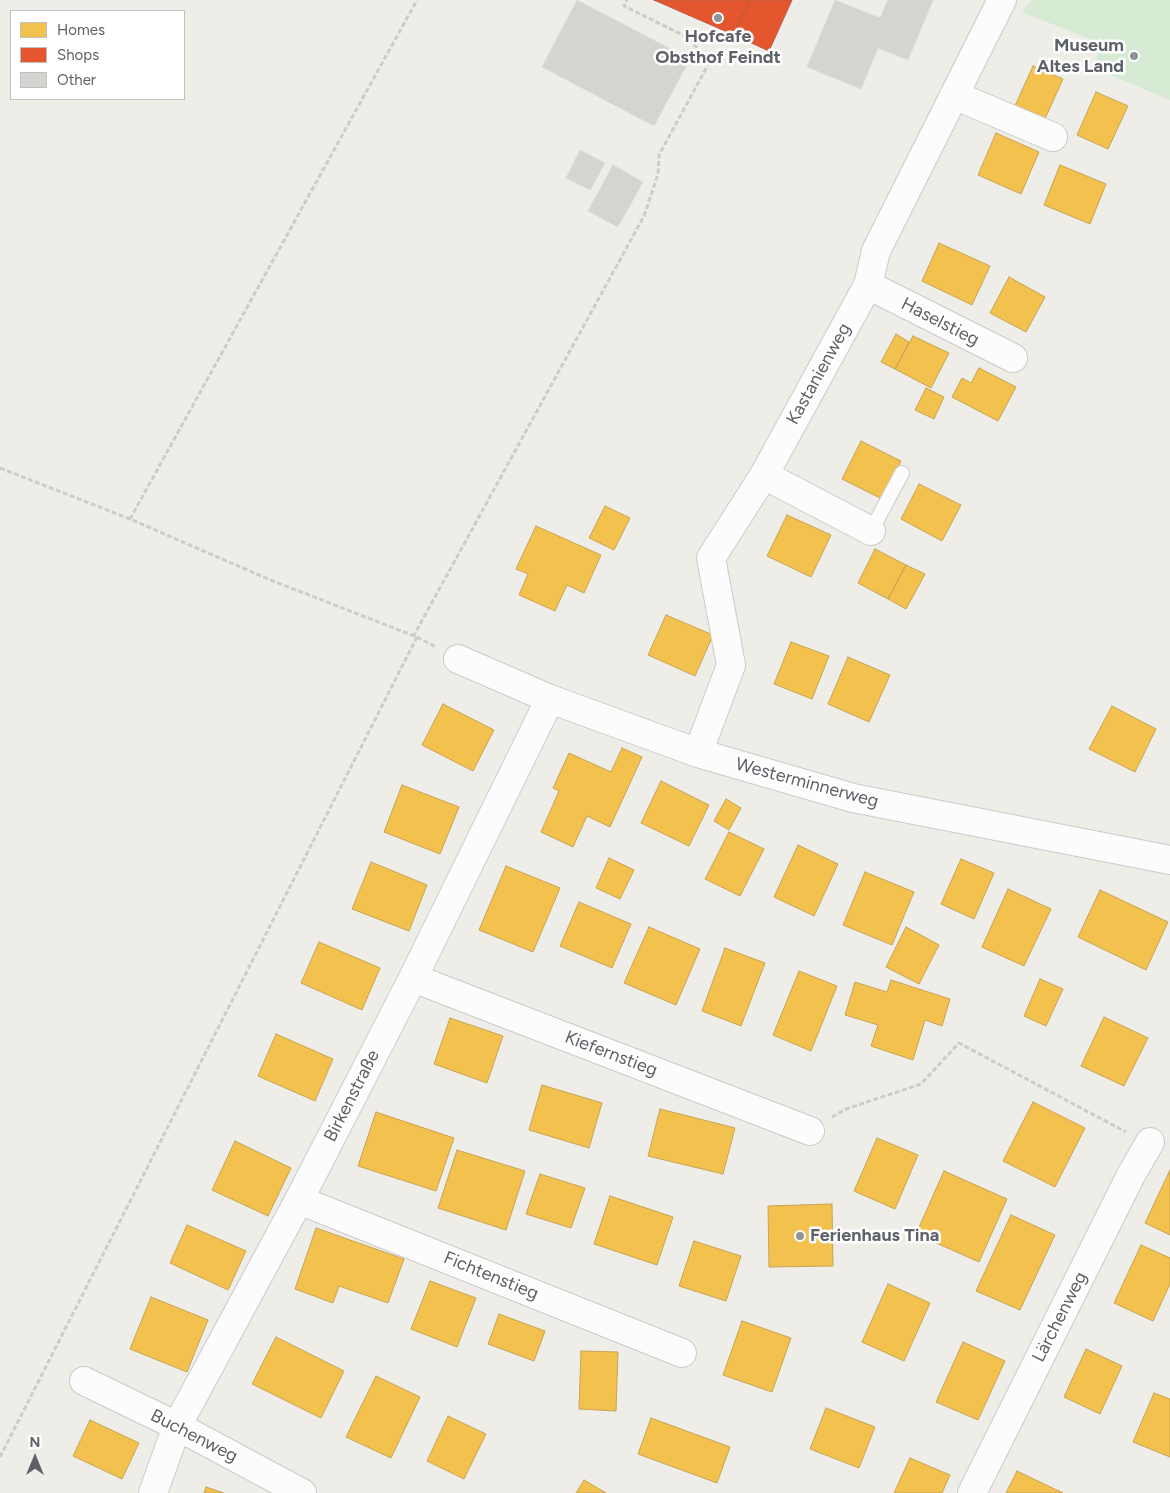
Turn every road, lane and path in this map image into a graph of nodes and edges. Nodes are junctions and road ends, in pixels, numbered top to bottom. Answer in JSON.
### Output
{"nodes":[{"id":1,"x":417,"y":0,"type":"edge"},
{"id":2,"x":627,"y":0,"type":"edge"},
{"id":3,"x":1002,"y":0,"type":"edge"},
{"id":4,"x":954,"y":95,"type":"junction"},
{"id":5,"x":1052,"y":137,"type":"dead end"},
{"id":6,"x":868,"y":285,"type":"junction"},
{"id":7,"x":1013,"y":358,"type":"dead end"},
{"id":8,"x":0,"y":468,"type":"edge"},
{"id":9,"x":902,"y":473,"type":"dead end"},
{"id":10,"x":764,"y":474,"type":"junction"},
{"id":11,"x":130,"y":519,"type":"junction"},
{"id":12,"x":871,"y":530,"type":"joint"},
{"id":13,"x":415,"y":637,"type":"junction"},
{"id":14,"x":458,"y":659,"type":"joint"},
{"id":15,"x":550,"y":698,"type":"junction"},
{"id":16,"x":698,"y":753,"type":"junction"},
{"id":17,"x":1170,"y":860,"type":"edge"},
{"id":18,"x":413,"y":978,"type":"junction"},
{"id":19,"x":810,"y":1131,"type":"joint"},
{"id":20,"x":1150,"y":1142,"type":"joint"},
{"id":21,"x":299,"y":1200,"type":"junction"},
{"id":22,"x":682,"y":1352,"type":"dead end"},
{"id":23,"x":84,"y":1381,"type":"dead end"},
{"id":24,"x":178,"y":1426,"type":"junction"},
{"id":25,"x":0,"y":1457,"type":"edge"},
{"id":26,"x":153,"y":1493,"type":"edge"},
{"id":27,"x":302,"y":1493,"type":"edge"},
{"id":28,"x":972,"y":1493,"type":"edge"}],
"edges":[{"from":1,"to":11,"type":"path"},
{"from":2,"to":13,"type":"path"},
{"from":3,"to":4,"type":"street","name":"Kastanienweg"},
{"from":4,"to":5,"type":"street"},
{"from":4,"to":6,"type":"street","name":"Kastanienweg"},
{"from":6,"to":7,"type":"street","name":"Haselstieg"},
{"from":6,"to":10,"type":"street","name":"Kastanienweg"},
{"from":8,"to":11,"type":"path"},
{"from":9,"to":12,"type":"lane"},
{"from":10,"to":12,"type":"street"},
{"from":10,"to":16,"type":"street","name":"Kastanienweg"},
{"from":11,"to":13,"type":"path"},
{"from":13,"to":14,"type":"path"},
{"from":13,"to":25,"type":"path"},
{"from":14,"to":15,"type":"street","name":"Westerminnerweg"},
{"from":15,"to":16,"type":"street","name":"Westerminnerweg"},
{"from":15,"to":18,"type":"street","name":"Birkenstraße"},
{"from":16,"to":17,"type":"street","name":"Westerminnerweg"},
{"from":18,"to":19,"type":"street","name":"Kiefernstieg"},
{"from":18,"to":21,"type":"street","name":"Birkenstraße"},
{"from":19,"to":20,"type":"path"},
{"from":20,"to":28,"type":"street","name":"Lärchenweg"},
{"from":21,"to":22,"type":"street","name":"Fichtenstieg"},
{"from":21,"to":24,"type":"street","name":"Birkenstraße"},
{"from":23,"to":24,"type":"street","name":"Buchenweg"},
{"from":24,"to":26,"type":"street","name":"Birkenstraße"},
{"from":24,"to":27,"type":"street","name":"Buchenweg"}]}
